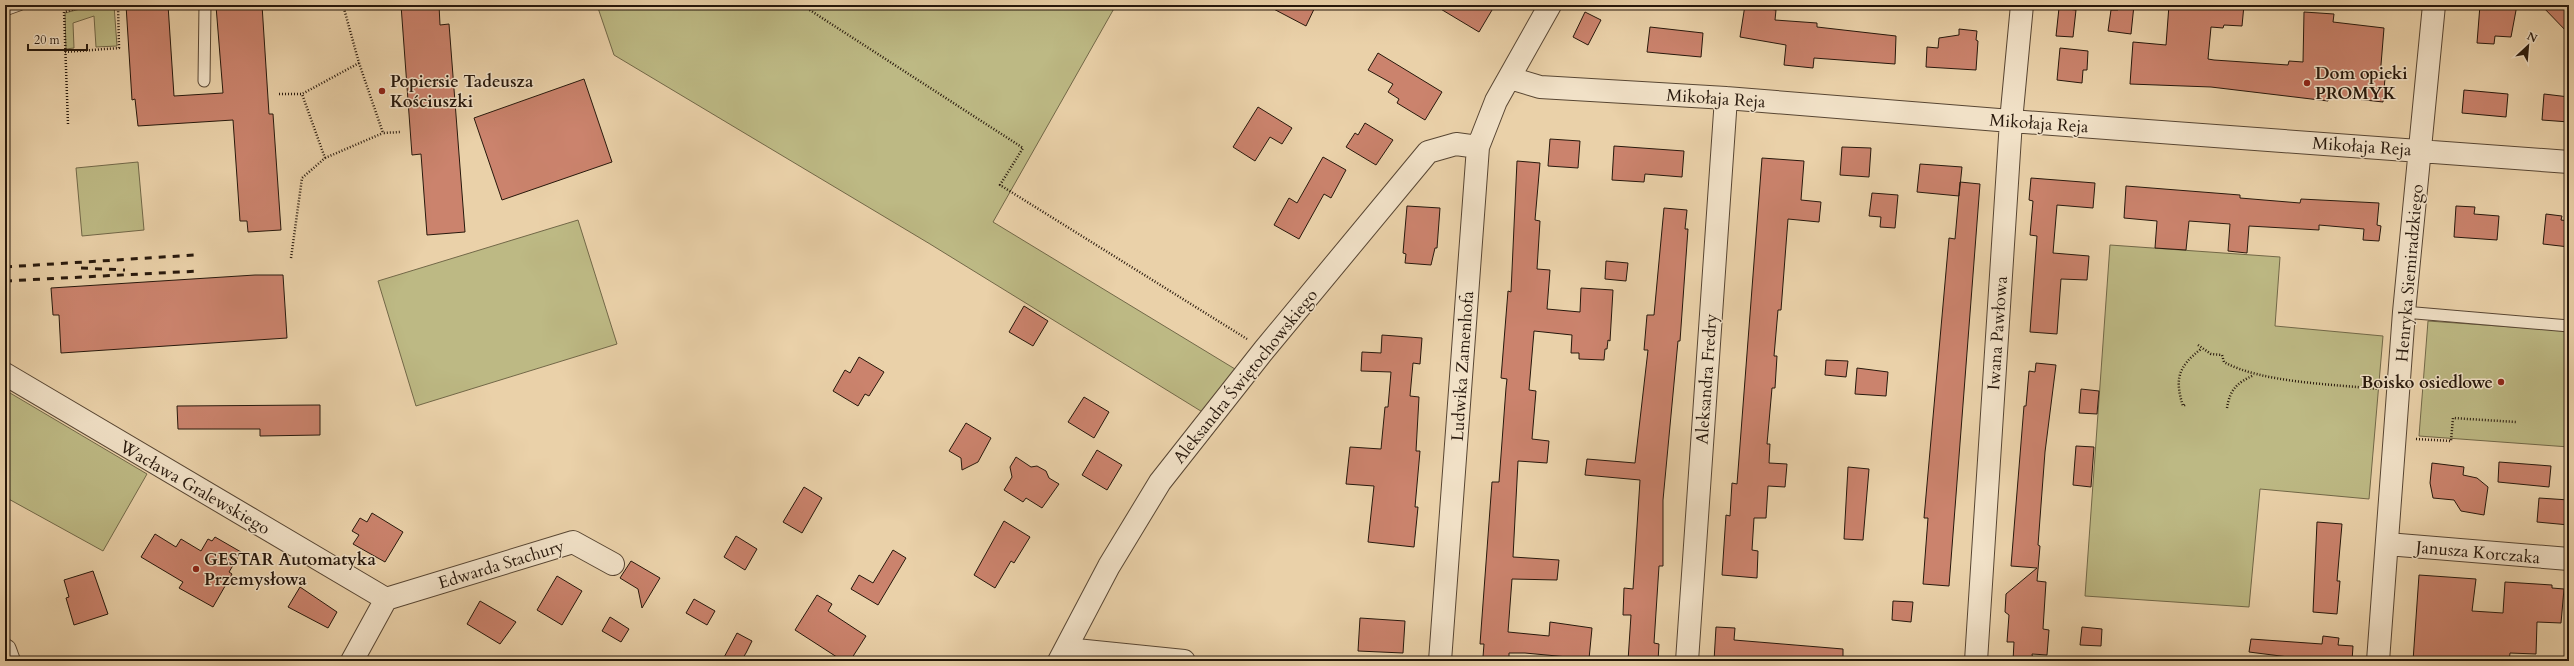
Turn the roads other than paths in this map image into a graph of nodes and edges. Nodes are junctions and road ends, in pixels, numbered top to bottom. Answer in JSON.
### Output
{"nodes":[{"id":1,"x":18,"y":5,"type":"edge"},
{"id":2,"x":204,"y":5,"type":"edge"},
{"id":3,"x":1550,"y":5,"type":"edge"},
{"id":4,"x":2022,"y":5,"type":"edge"},
{"id":5,"x":2434,"y":5,"type":"edge"},
{"id":6,"x":5,"y":10,"type":"edge"},
{"id":7,"x":1510,"y":78,"type":"junction"},
{"id":8,"x":204,"y":81,"type":"dead end"},
{"id":9,"x":1726,"y":98,"type":"junction"},
{"id":10,"x":2011,"y":121,"type":"junction"},
{"id":11,"x":1478,"y":147,"type":"junction"},
{"id":12,"x":2421,"y":150,"type":"junction"},
{"id":13,"x":2569,"y":162,"type":"edge"},
{"id":14,"x":2404,"y":312,"type":"junction"},
{"id":15,"x":2569,"y":326,"type":"edge"},
{"id":16,"x":5,"y":374,"type":"edge"},
{"id":17,"x":2387,"y":544,"type":"junction"},
{"id":18,"x":2569,"y":559,"type":"edge"},
{"id":19,"x":613,"y":564,"type":"dead end"},
{"id":20,"x":386,"y":598,"type":"junction"},
{"id":21,"x":5,"y":650,"type":"edge"},
{"id":22,"x":1063,"y":655,"type":"edge"},
{"id":23,"x":9,"y":661,"type":"edge"},
{"id":24,"x":352,"y":661,"type":"edge"},
{"id":25,"x":1184,"y":661,"type":"edge"},
{"id":26,"x":1440,"y":661,"type":"edge"},
{"id":27,"x":1687,"y":661,"type":"edge"},
{"id":28,"x":1976,"y":661,"type":"edge"},
{"id":29,"x":2378,"y":661,"type":"edge"}],
"edges":[{"from":1,"to":6,"type":"lane"},
{"from":2,"to":8,"type":"lane"},
{"from":3,"to":7,"type":"street"},
{"from":4,"to":10,"type":"street","name":"Iwana Pawłowa"},
{"from":5,"to":12,"type":"street","name":"Henryka Siemiradzkiego"},
{"from":7,"to":9,"type":"street","name":"Mikołaja Reja"},
{"from":7,"to":11,"type":"street","name":"Ludwika Zamenhofa"},
{"from":9,"to":10,"type":"street","name":"Mikołaja Reja"},
{"from":9,"to":27,"type":"street","name":"Aleksandra Fredry"},
{"from":10,"to":12,"type":"street","name":"Mikołaja Reja"},
{"from":10,"to":28,"type":"street","name":"Iwana Pawłowa"},
{"from":11,"to":22,"type":"street","name":"Aleksandra Świętochowskiego"},
{"from":11,"to":26,"type":"street","name":"Ludwika Zamenhofa"},
{"from":12,"to":13,"type":"street","name":"Mikołaja Reja"},
{"from":12,"to":14,"type":"street","name":"Henryka Siemiradzkiego"},
{"from":14,"to":15,"type":"lane"},
{"from":14,"to":17,"type":"street","name":"Henryka Siemiradzkiego"},
{"from":16,"to":20,"type":"street","name":"Wacława Gralewskiego"},
{"from":17,"to":18,"type":"street","name":"Janusza Korczaka"},
{"from":17,"to":29,"type":"street","name":"Henryka Siemiradzkiego"},
{"from":19,"to":20,"type":"street","name":"Edwarda Stachury"},
{"from":20,"to":24,"type":"street"},
{"from":21,"to":23,"type":"street"},
{"from":22,"to":25,"type":"street"}]}
